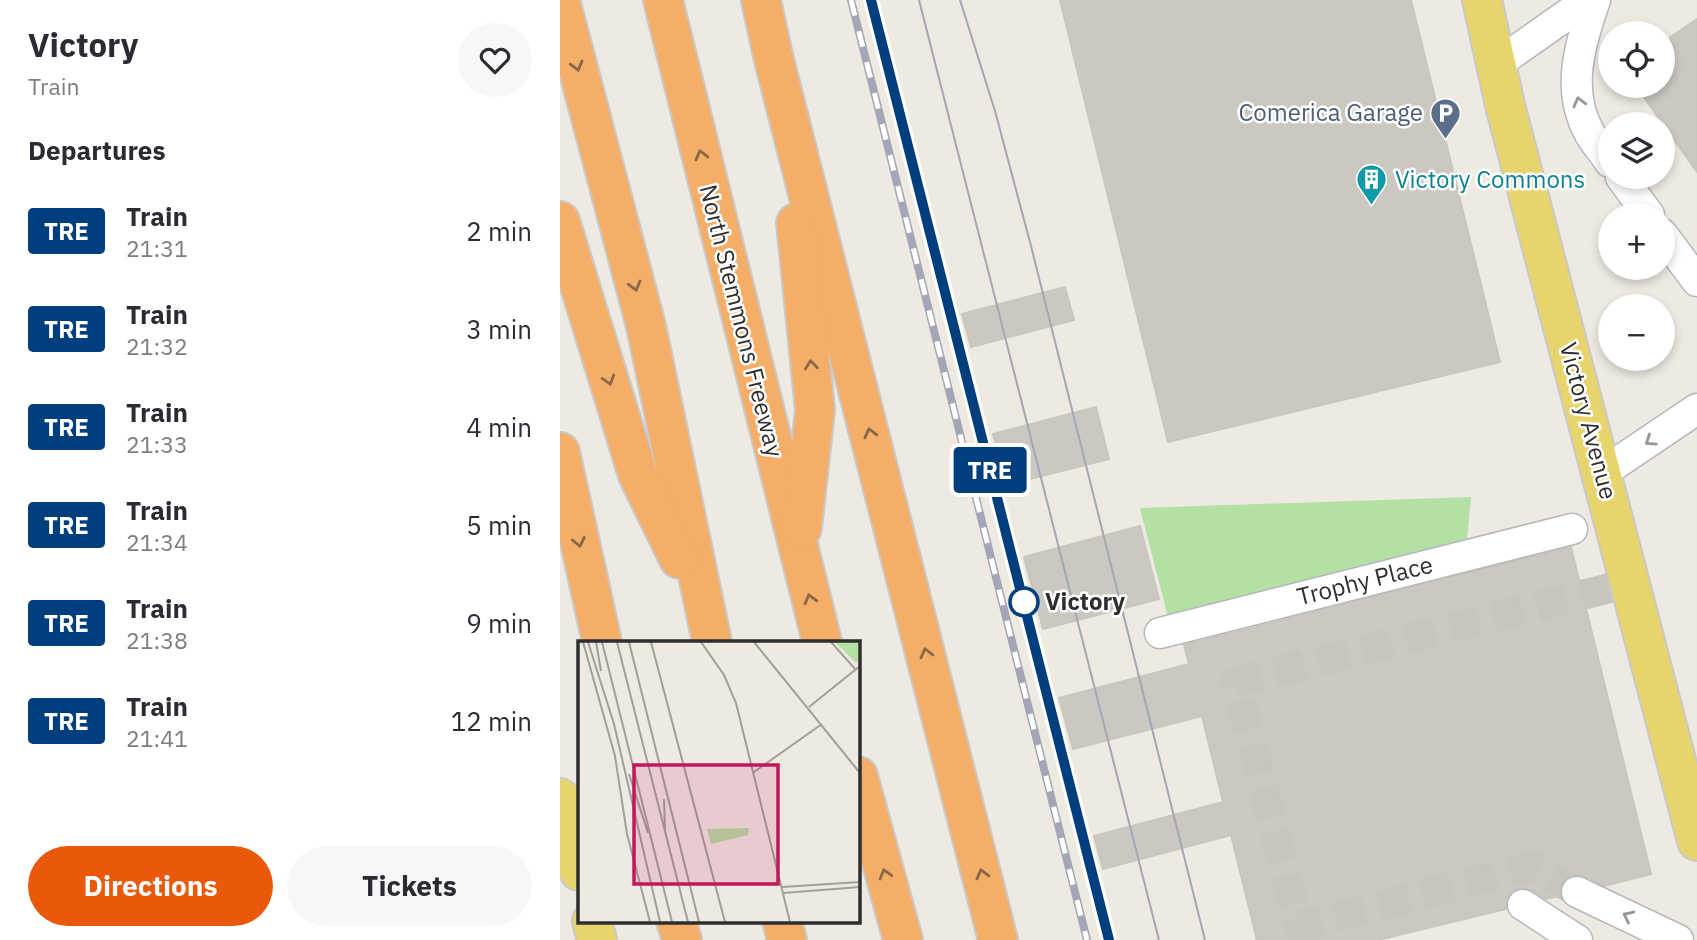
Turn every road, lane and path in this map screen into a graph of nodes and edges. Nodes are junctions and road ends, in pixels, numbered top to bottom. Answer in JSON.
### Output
{"nodes":[{"id":1,"x":560,"y":0,"type":"edge"},
{"id":2,"x":663,"y":0,"type":"edge"},
{"id":3,"x":745,"y":0,"type":"edge"},
{"id":4,"x":754,"y":0,"type":"edge"},
{"id":5,"x":761,"y":0,"type":"edge"},
{"id":6,"x":1482,"y":0,"type":"edge"},
{"id":7,"x":1587,"y":0,"type":"edge"},
{"id":8,"x":1595,"y":0,"type":"edge"},
{"id":9,"x":773,"y":56,"type":"junction"},
{"id":10,"x":1497,"y":64,"type":"junction"},
{"id":11,"x":1598,"y":145,"type":"edge"},
{"id":12,"x":560,"y":221,"type":"edge"},
{"id":13,"x":1675,"y":251,"type":"edge"},
{"id":14,"x":1697,"y":281,"type":"edge"},
{"id":15,"x":1697,"y":409,"type":"edge"},
{"id":16,"x":560,"y":452,"type":"edge"},
{"id":17,"x":1602,"y":473,"type":"junction"},
{"id":18,"x":1572,"y":529,"type":"dead end"},
{"id":19,"x":799,"y":555,"type":"junction"},
{"id":20,"x":707,"y":624,"type":"edge"},
{"id":21,"x":1160,"y":633,"type":"dead end"},
{"id":22,"x":602,"y":641,"type":"edge"},
{"id":23,"x":822,"y":641,"type":"edge"},
{"id":24,"x":859,"y":780,"type":"edge"},
{"id":25,"x":560,"y":798,"type":"edge"},
{"id":26,"x":1697,"y":842,"type":"edge"},
{"id":27,"x":578,"y":867,"type":"edge"},
{"id":28,"x":1577,"y":892,"type":"tunnel mouth"},
{"id":29,"x":1523,"y":905,"type":"dead end"},
{"id":30,"x":592,"y":922,"type":"edge"},
{"id":31,"x":676,"y":922,"type":"edge"},
{"id":32,"x":782,"y":922,"type":"edge"},
{"id":33,"x":597,"y":940,"type":"edge"},
{"id":34,"x":682,"y":940,"type":"edge"},
{"id":35,"x":787,"y":940,"type":"edge"},
{"id":36,"x":904,"y":940,"type":"edge"},
{"id":37,"x":999,"y":940,"type":"edge"},
{"id":38,"x":1577,"y":940,"type":"edge"},
{"id":39,"x":1678,"y":940,"type":"edge"}],
"edges":[{"from":1,"to":20,"type":"highway","one_way":true},
{"from":19,"to":2,"type":"highway","name":"North Stemmons Freeway","one_way":true},
{"from":19,"to":3,"type":"highway","one_way":true},
{"from":4,"to":9,"type":"highway"},
{"from":5,"to":9,"type":"highway"},
{"from":6,"to":10,"type":"main road","name":"Victory Avenue"},
{"from":7,"to":10,"type":"street"},
{"from":11,"to":8,"type":"street","one_way":true},
{"from":37,"to":9,"type":"highway","one_way":true},
{"from":10,"to":17,"type":"main road","name":"Victory Avenue"},
{"from":12,"to":20,"type":"highway","one_way":true},
{"from":13,"to":14,"type":"street"},
{"from":15,"to":17,"type":"street","one_way":true},
{"from":16,"to":22,"type":"highway","one_way":true},
{"from":17,"to":26,"type":"main road","name":"Victory Avenue"},
{"from":18,"to":21,"type":"street","name":"Trophy Place"},
{"from":23,"to":19,"type":"highway","name":"North Stemmons Freeway","one_way":true},
{"from":36,"to":24,"type":"highway","one_way":true},
{"from":25,"to":27,"type":"main road"},
{"from":39,"to":28,"type":"street","one_way":true},
{"from":29,"to":38,"type":"street"},
{"from":30,"to":33,"type":"main road"},
{"from":31,"to":34,"type":"highway"},
{"from":32,"to":35,"type":"highway"}]}
